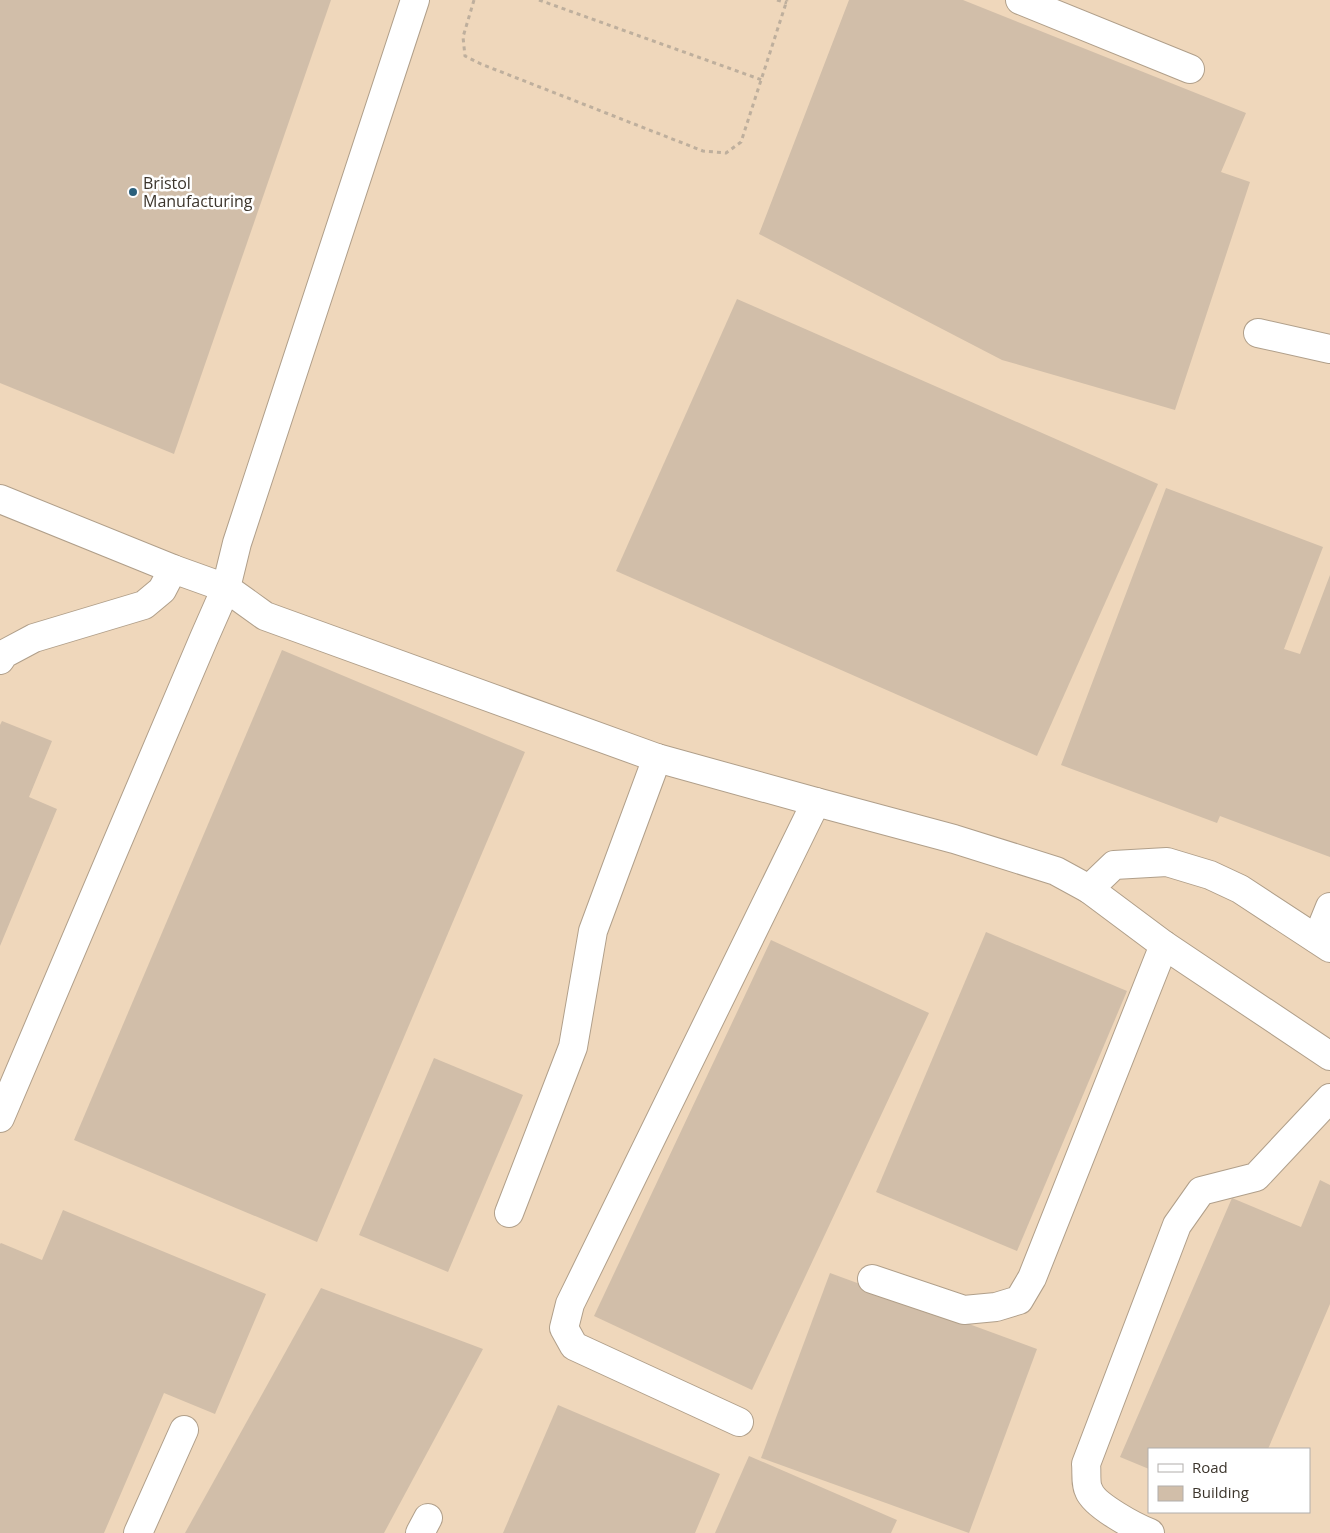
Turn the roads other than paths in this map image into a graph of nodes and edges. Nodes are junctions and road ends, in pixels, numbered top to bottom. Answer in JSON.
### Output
{"nodes":[{"id":1,"x":415,"y":0,"type":"edge"},
{"id":2,"x":1020,"y":0,"type":"edge"},
{"id":3,"x":1190,"y":69,"type":"dead end"},
{"id":4,"x":1258,"y":333,"type":"dead end"},
{"id":5,"x":1330,"y":349,"type":"edge"},
{"id":6,"x":0,"y":498,"type":"edge"},
{"id":7,"x":173,"y":569,"type":"junction"},
{"id":8,"x":226,"y":588,"type":"junction"},
{"id":9,"x":0,"y":660,"type":"edge"},
{"id":10,"x":657,"y":758,"type":"junction"},
{"id":11,"x":816,"y":802,"type":"junction"},
{"id":12,"x":1089,"y":888,"type":"junction"},
{"id":13,"x":1330,"y":907,"type":"edge"},
{"id":14,"x":1323,"y":944,"type":"edge"},
{"id":15,"x":1164,"y":945,"type":"junction"},
{"id":16,"x":1330,"y":1056,"type":"edge"},
{"id":17,"x":1330,"y":1098,"type":"edge"},
{"id":18,"x":0,"y":1118,"type":"edge"},
{"id":19,"x":508,"y":1213,"type":"dead end"},
{"id":20,"x":872,"y":1279,"type":"dead end"},
{"id":21,"x":740,"y":1422,"type":"dead end"},
{"id":22,"x":184,"y":1430,"type":"dead end"},
{"id":23,"x":138,"y":1533,"type":"edge"},
{"id":24,"x":1150,"y":1533,"type":"edge"}],
"edges":[{"from":1,"to":8,"type":"street"},
{"from":2,"to":3,"type":"street"},
{"from":4,"to":5,"type":"street"},
{"from":6,"to":7,"type":"street"},
{"from":7,"to":8,"type":"street"},
{"from":7,"to":9,"type":"street"},
{"from":8,"to":10,"type":"street"},
{"from":8,"to":18,"type":"street"},
{"from":10,"to":11,"type":"street"},
{"from":10,"to":19,"type":"street"},
{"from":11,"to":12,"type":"street"},
{"from":11,"to":21,"type":"street"},
{"from":12,"to":14,"type":"street"},
{"from":12,"to":15,"type":"street"},
{"from":13,"to":14,"type":"street"},
{"from":15,"to":16,"type":"street"},
{"from":15,"to":20,"type":"street"},
{"from":17,"to":24,"type":"street"},
{"from":22,"to":23,"type":"street"}]}
